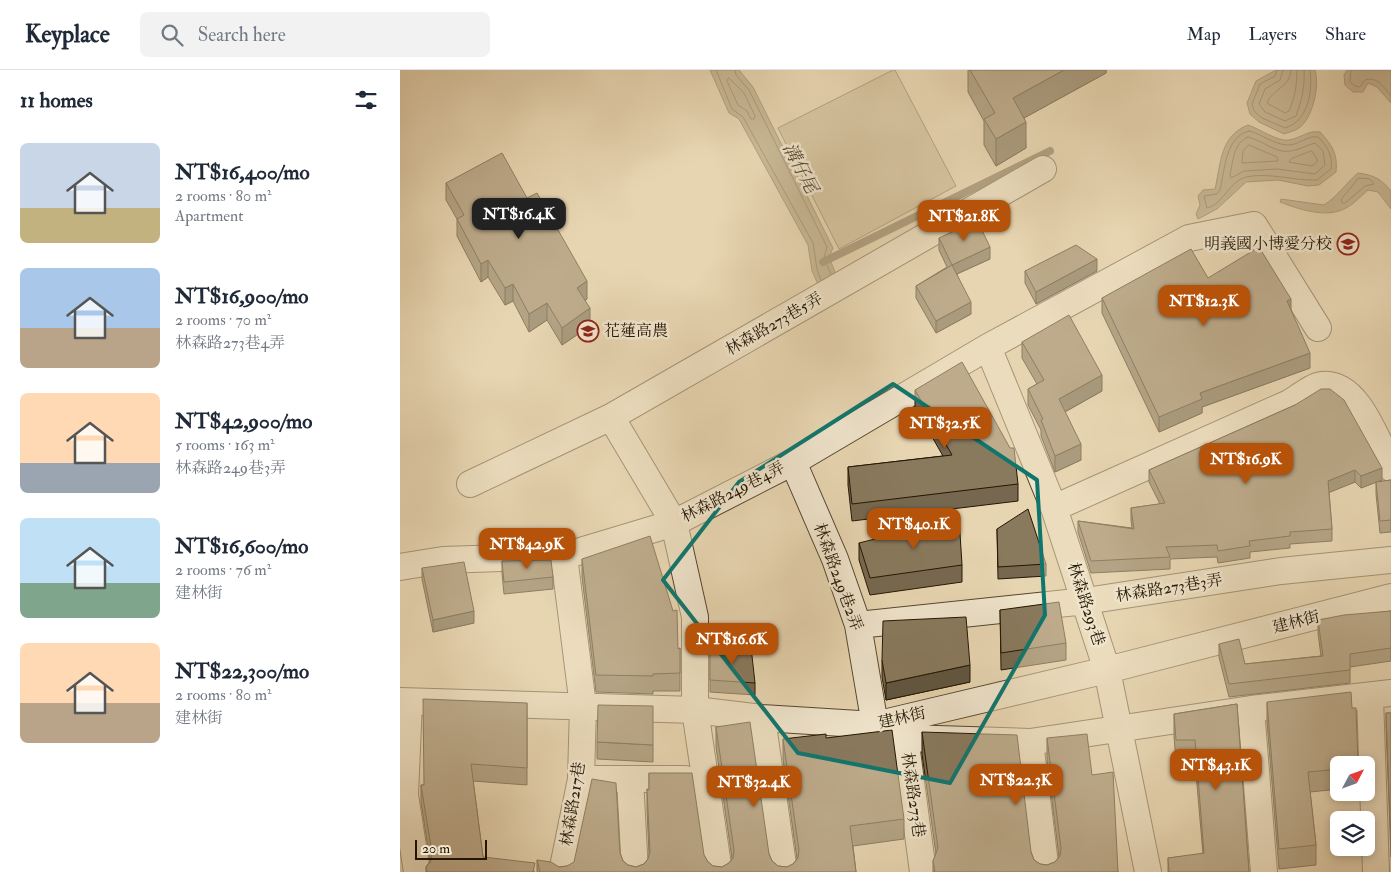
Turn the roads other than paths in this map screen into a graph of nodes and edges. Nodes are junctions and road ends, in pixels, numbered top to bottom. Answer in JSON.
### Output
{"nodes":[{"id":1,"x":1043,"y":169,"type":"dead end"},
{"id":2,"x":1318,"y":328,"type":"dead end"},
{"id":3,"x":988,"y":347,"type":"junction"},
{"id":4,"x":611,"y":417,"type":"junction"},
{"id":5,"x":792,"y":462,"type":"junction"},
{"id":6,"x":1391,"y":468,"type":"edge"},
{"id":7,"x":470,"y":484,"type":"dead end"},
{"id":8,"x":1054,"y":508,"type":"junction"},
{"id":9,"x":674,"y":523,"type":"junction"},
{"id":10,"x":564,"y":556,"type":"junction"},
{"id":11,"x":1391,"y":560,"type":"edge"},
{"id":12,"x":400,"y":567,"type":"edge"},
{"id":13,"x":1391,"y":596,"type":"edge"},
{"id":14,"x":1086,"y":601,"type":"junction"},
{"id":15,"x":858,"y":625,"type":"junction"},
{"id":16,"x":1107,"y":670,"type":"junction"},
{"id":17,"x":1380,"y":695,"type":"edge"},
{"id":18,"x":404,"y":701,"type":"edge"},
{"id":19,"x":583,"y":706,"type":"junction"},
{"id":20,"x":1251,"y":709,"type":"junction"},
{"id":21,"x":695,"y":710,"type":"junction"},
{"id":22,"x":762,"y":718,"type":"junction"},
{"id":23,"x":875,"y":725,"type":"junction"},
{"id":24,"x":904,"y":728,"type":"junction"},
{"id":25,"x":1118,"y":728,"type":"junction"},
{"id":26,"x":1030,"y":742,"type":"junction"},
{"id":27,"x":705,"y":778,"type":"junction"},
{"id":28,"x":581,"y":779,"type":"junction"},
{"id":29,"x":630,"y":779,"type":"junction"},
{"id":30,"x":417,"y":872,"type":"edge"},
{"id":31,"x":562,"y":872,"type":"edge"},
{"id":32,"x":635,"y":872,"type":"edge"},
{"id":33,"x":719,"y":872,"type":"edge"},
{"id":34,"x":784,"y":872,"type":"edge"},
{"id":35,"x":923,"y":872,"type":"edge"},
{"id":36,"x":1046,"y":872,"type":"edge"},
{"id":37,"x":1148,"y":872,"type":"edge"},
{"id":38,"x":1264,"y":872,"type":"edge"},
{"id":39,"x":1376,"y":872,"type":"edge"}],
"edges":[{"from":1,"to":4,"type":"street","name":"林森路273巷5弄"},
{"from":2,"to":3,"type":"street"},
{"from":3,"to":5,"type":"street"},
{"from":3,"to":8,"type":"street","name":"林森路293巷"},
{"from":4,"to":7,"type":"street","name":"林森路273巷5弄"},
{"from":4,"to":9,"type":"street"},
{"from":5,"to":9,"type":"street","name":"林森路249巷4弄"},
{"from":5,"to":15,"type":"street","name":"林森路249巷2弄"},
{"from":6,"to":8,"type":"street"},
{"from":8,"to":14,"type":"street","name":"林森路293巷"},
{"from":9,"to":10,"type":"street","name":"林森路249巷4弄"},
{"from":9,"to":21,"type":"street"},
{"from":10,"to":12,"type":"street","name":"林森路249巷4弄"},
{"from":10,"to":19,"type":"street","name":"林森路217巷"},
{"from":11,"to":14,"type":"street","name":"林森路273巷3弄"},
{"from":13,"to":16,"type":"street","name":"建林街"},
{"from":14,"to":15,"type":"street","name":"林森路273巷3弄"},
{"from":14,"to":16,"type":"street","name":"林森路293巷"},
{"from":15,"to":23,"type":"street","name":"林森路249巷2弄"},
{"from":16,"to":24,"type":"street","name":"建林街"},
{"from":16,"to":25,"type":"street","name":"林森路293巷"},
{"from":17,"to":20,"type":"street"},
{"from":17,"to":39,"type":"street"},
{"from":18,"to":19,"type":"street","name":"建林街"},
{"from":18,"to":30,"type":"street"},
{"from":19,"to":21,"type":"street","name":"建林街"},
{"from":19,"to":28,"type":"street","name":"林森路217巷"},
{"from":20,"to":25,"type":"street"},
{"from":20,"to":38,"type":"street"},
{"from":21,"to":22,"type":"street","name":"建林街"},
{"from":21,"to":27,"type":"street"},
{"from":22,"to":23,"type":"street","name":"建林街"},
{"from":22,"to":34,"type":"street"},
{"from":23,"to":24,"type":"street","name":"建林街"},
{"from":24,"to":26,"type":"street"},
{"from":24,"to":35,"type":"street","name":"林森路273巷"},
{"from":25,"to":26,"type":"street"},
{"from":25,"to":37,"type":"street","name":"林森路293巷"},
{"from":26,"to":36,"type":"street"},
{"from":27,"to":29,"type":"street"},
{"from":27,"to":33,"type":"street"},
{"from":28,"to":29,"type":"street"},
{"from":28,"to":31,"type":"street","name":"林森路217巷"},
{"from":29,"to":32,"type":"street"}]}
